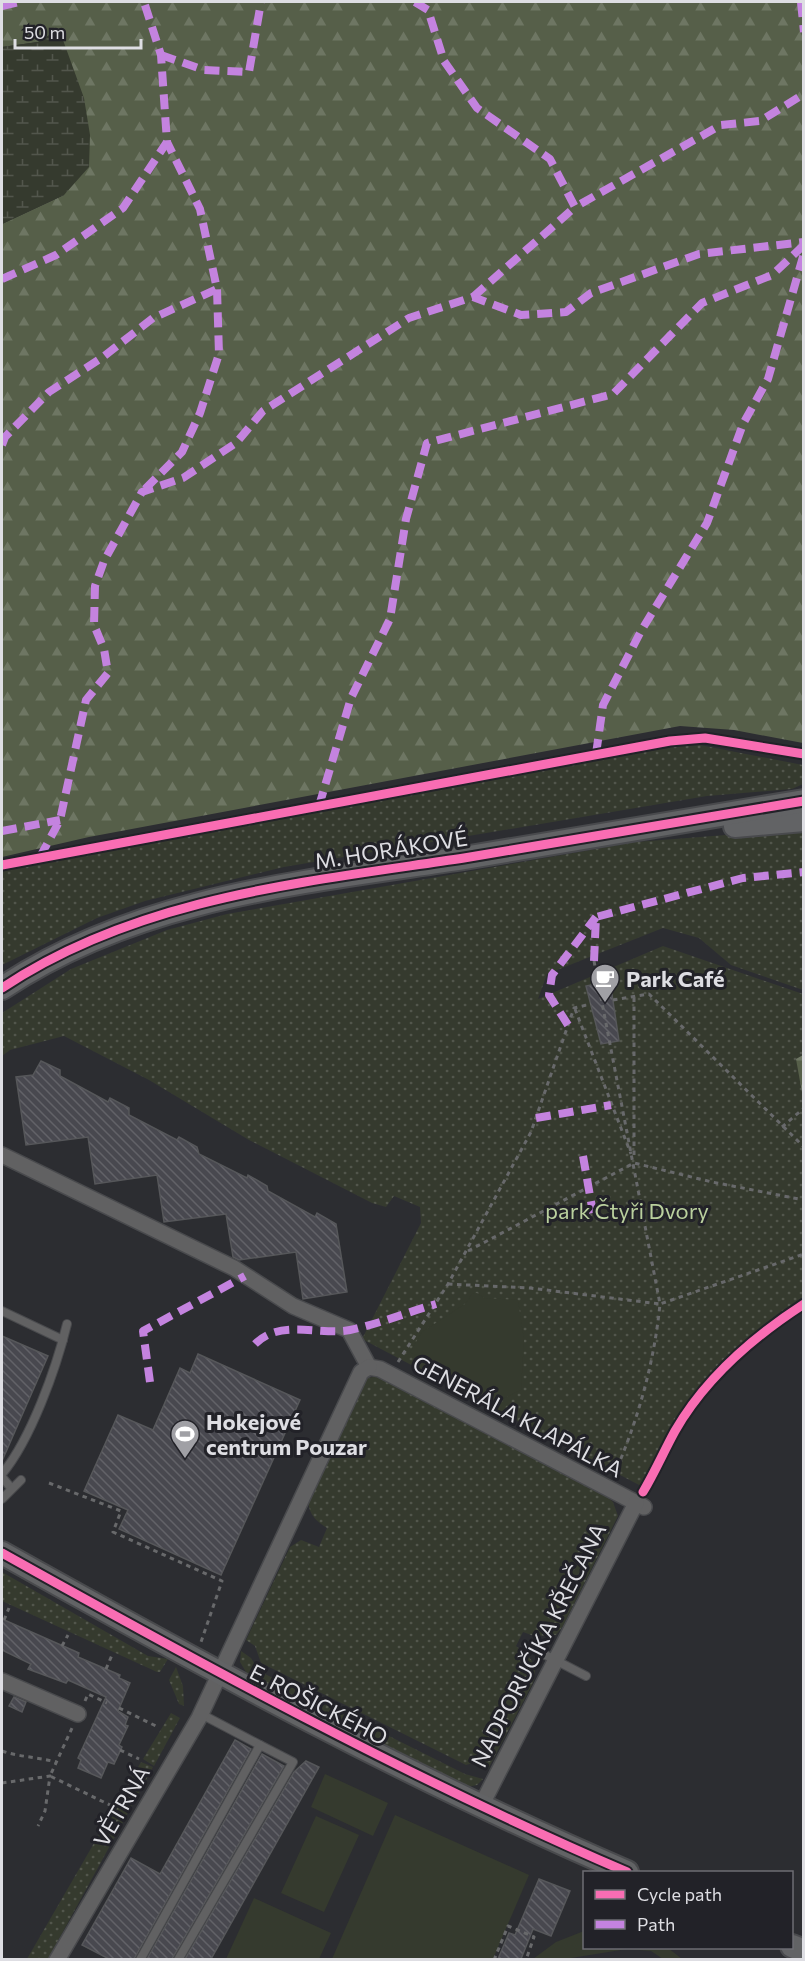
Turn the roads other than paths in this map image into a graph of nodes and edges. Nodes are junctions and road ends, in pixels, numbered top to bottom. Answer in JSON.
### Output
{"nodes":[{"id":1,"x":804,"y":801,"type":"edge"},
{"id":2,"x":804,"y":820,"type":"edge"},
{"id":3,"x":629,"y":832,"type":"junction"},
{"id":4,"x":2,"y":988,"type":"edge"},
{"id":5,"x":2,"y":1155,"type":"edge"},
{"id":6,"x":2,"y":1311,"type":"edge"},
{"id":7,"x":67,"y":1324,"type":"dead end"},
{"id":8,"x":63,"y":1340,"type":"junction"},
{"id":9,"x":369,"y":1366,"type":"junction"},
{"id":10,"x":2,"y":1475,"type":"edge"},
{"id":11,"x":21,"y":1480,"type":"dead end"},
{"id":12,"x":11,"y":1488,"type":"junction"},
{"id":13,"x":2,"y":1499,"type":"edge"},
{"id":14,"x":640,"y":1505,"type":"joint"},
{"id":15,"x":2,"y":1553,"type":"edge"},
{"id":16,"x":530,"y":1647,"type":"dead end"},
{"id":17,"x":555,"y":1659,"type":"junction"},
{"id":18,"x":221,"y":1674,"type":"junction"},
{"id":19,"x":586,"y":1676,"type":"dead end"},
{"id":20,"x":2,"y":1681,"type":"edge"},
{"id":21,"x":78,"y":1714,"type":"road end"},
{"id":22,"x":201,"y":1714,"type":"junction"},
{"id":23,"x":260,"y":1745,"type":"junction"},
{"id":24,"x":480,"y":1808,"type":"junction"},
{"id":25,"x":625,"y":1871,"type":"edge"},
{"id":26,"x":57,"y":1959,"type":"edge"},
{"id":27,"x":140,"y":1959,"type":"edge"},
{"id":28,"x":178,"y":1959,"type":"edge"}],
"edges":[{"from":1,"to":3,"type":"street","name":"M. HORÁKOVÉ"},
{"from":2,"to":3,"type":"street","name":"M. HORÁKOVÉ"},
{"from":3,"to":4,"type":"street","name":"M. HORÁKOVÉ"},
{"from":5,"to":9,"type":"street"},
{"from":6,"to":8,"type":"lane"},
{"from":7,"to":8,"type":"lane"},
{"from":8,"to":10,"type":"lane"},
{"from":9,"to":14,"type":"street","name":"GENERÁLA KLAPÁLKA"},
{"from":9,"to":18,"type":"street","name":"VĚTRNÁ"},
{"from":10,"to":12,"type":"lane"},
{"from":11,"to":12,"type":"lane"},
{"from":12,"to":13,"type":"lane"},
{"from":14,"to":17,"type":"street","name":"NADPORUČÍKA KŘEČANA"},
{"from":15,"to":18,"type":"street","name":"E. ROŠICKÉHO"},
{"from":16,"to":17,"type":"lane"},
{"from":17,"to":19,"type":"lane"},
{"from":17,"to":24,"type":"street","name":"NADPORUČÍKA KŘEČANA"},
{"from":18,"to":22,"type":"street","name":"VĚTRNÁ"},
{"from":18,"to":24,"type":"street","name":"E. ROŠICKÉHO"},
{"from":20,"to":21,"type":"street"},
{"from":22,"to":23,"type":"lane"},
{"from":22,"to":26,"type":"street","name":"VĚTRNÁ"},
{"from":23,"to":27,"type":"lane"},
{"from":23,"to":28,"type":"lane"},
{"from":24,"to":25,"type":"street","name":"E. ROŠICKÉHO"}]}
